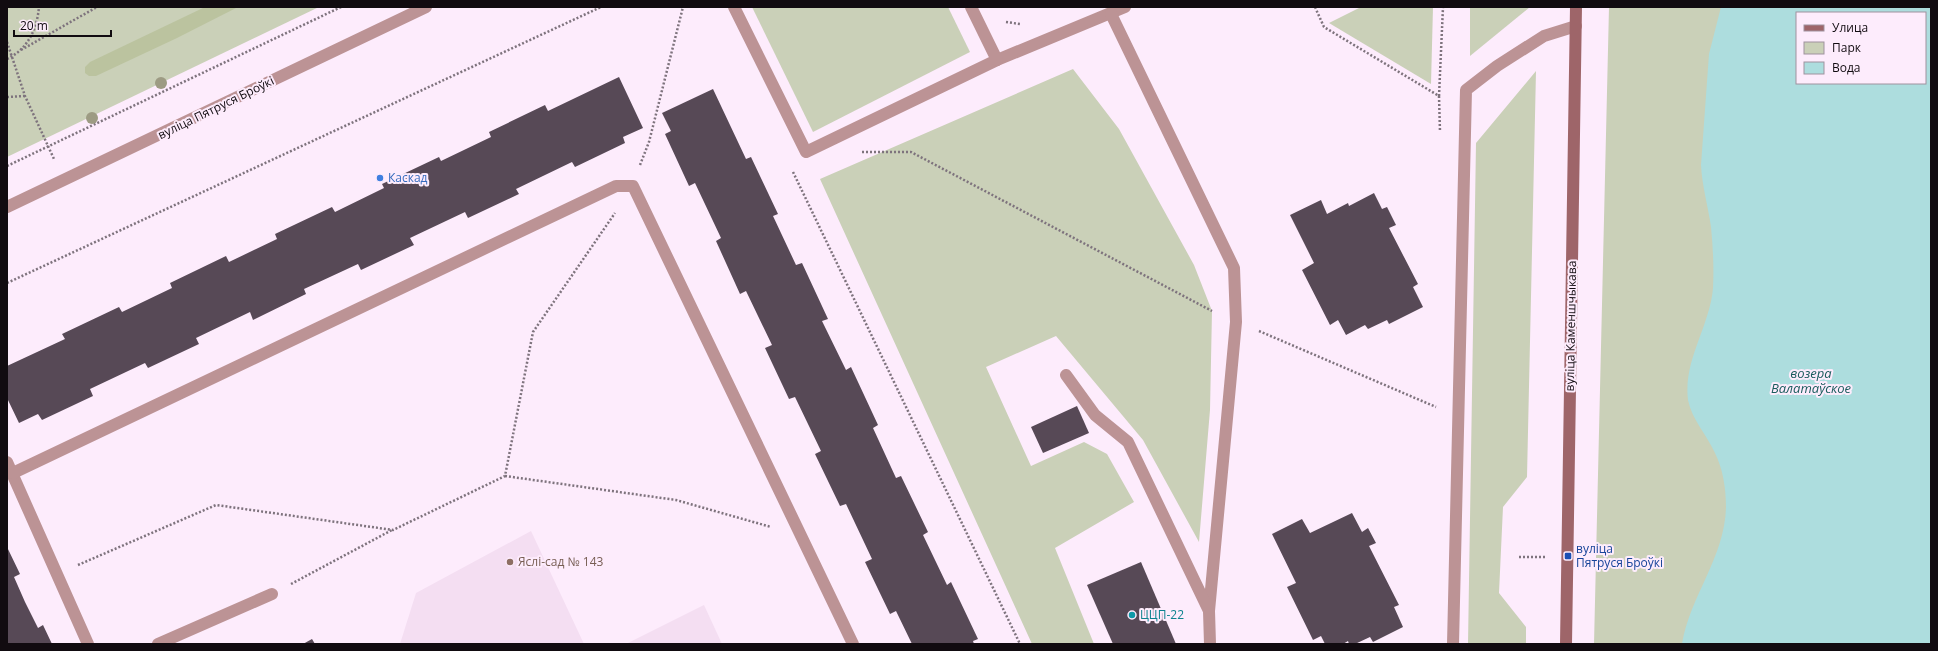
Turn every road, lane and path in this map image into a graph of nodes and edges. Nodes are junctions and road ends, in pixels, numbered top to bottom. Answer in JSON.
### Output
{"nodes":[{"id":1,"x":39,"y":7,"type":"edge"},
{"id":2,"x":97,"y":7,"type":"edge"},
{"id":3,"x":341,"y":7,"type":"edge"},
{"id":4,"x":426,"y":7,"type":"edge"},
{"id":5,"x":601,"y":7,"type":"edge"},
{"id":6,"x":683,"y":7,"type":"edge"},
{"id":7,"x":734,"y":7,"type":"edge"},
{"id":8,"x":971,"y":7,"type":"edge"},
{"id":9,"x":1125,"y":7,"type":"edge"},
{"id":10,"x":1315,"y":7,"type":"edge"},
{"id":11,"x":1443,"y":7,"type":"edge"},
{"id":12,"x":1576,"y":7,"type":"edge"},
{"id":13,"x":1111,"y":14,"type":"junction"},
{"id":14,"x":1004,"y":18,"type":"dead end"},
{"id":15,"x":1022,"y":24,"type":"dead end"},
{"id":16,"x":1576,"y":26,"type":"junction"},
{"id":17,"x":7,"y":42,"type":"edge"},
{"id":18,"x":21,"y":50,"type":"junction"},
{"id":19,"x":13,"y":56,"type":"junction"},
{"id":20,"x":7,"y":59,"type":"edge"},
{"id":21,"x":997,"y":60,"type":"junction"},
{"id":22,"x":25,"y":96,"type":"junction"},
{"id":23,"x":1439,"y":96,"type":"junction"},
{"id":24,"x":7,"y":97,"type":"edge"},
{"id":25,"x":1440,"y":136,"type":"dead end"},
{"id":26,"x":49,"y":146,"type":"junction"},
{"id":27,"x":858,"y":152,"type":"dead end"},
{"id":28,"x":790,"y":164,"type":"dead end"},
{"id":29,"x":7,"y":166,"type":"edge"},
{"id":30,"x":64,"y":181,"type":"junction"},
{"id":31,"x":633,"y":186,"type":"junction"},
{"id":32,"x":7,"y":208,"type":"edge"},
{"id":33,"x":7,"y":283,"type":"edge"},
{"id":34,"x":1236,"y":322,"type":"junction"},
{"id":35,"x":1066,"y":375,"type":"dead end"},
{"id":36,"x":1441,"y":409,"type":"dead end"},
{"id":37,"x":7,"y":462,"type":"edge"},
{"id":38,"x":13,"y":474,"type":"junction"},
{"id":39,"x":505,"y":476,"type":"junction"},
{"id":40,"x":393,"y":530,"type":"junction"},
{"id":41,"x":801,"y":536,"type":"junction"},
{"id":42,"x":56,"y":575,"type":"junction"},
{"id":43,"x":272,"y":594,"type":"joint"},
{"id":44,"x":1209,"y":611,"type":"junction"},
{"id":45,"x":88,"y":644,"type":"edge"},
{"id":46,"x":158,"y":644,"type":"edge"},
{"id":47,"x":853,"y":644,"type":"edge"},
{"id":48,"x":1020,"y":644,"type":"edge"},
{"id":49,"x":1210,"y":644,"type":"edge"},
{"id":50,"x":1453,"y":644,"type":"edge"},
{"id":51,"x":1566,"y":644,"type":"edge"}],
"edges":[{"from":1,"to":18,"type":"path"},
{"from":2,"to":18,"type":"path"},
{"from":3,"to":26,"type":"path"},
{"from":4,"to":30,"type":"street","name":"вуліца Пятруся Броўкі"},
{"from":5,"to":33,"type":"path"},
{"from":6,"to":31,"type":"path"},
{"from":7,"to":21,"type":"street"},
{"from":8,"to":21,"type":"street"},
{"from":9,"to":13,"type":"street"},
{"from":10,"to":23,"type":"path"},
{"from":11,"to":23,"type":"path"},
{"from":12,"to":16,"type":"street","name":"вуліца Каменшчыкава"},
{"from":13,"to":21,"type":"street"},
{"from":13,"to":34,"type":"street"},
{"from":14,"to":15,"type":"path"},
{"from":16,"to":50,"type":"street"},
{"from":16,"to":51,"type":"street","name":"вуліца Каменшчыкава"},
{"from":17,"to":19,"type":"path"},
{"from":18,"to":19,"type":"path"},
{"from":19,"to":20,"type":"path"},
{"from":19,"to":22,"type":"path"},
{"from":22,"to":24,"type":"path"},
{"from":22,"to":26,"type":"path"},
{"from":23,"to":25,"type":"path"},
{"from":26,"to":29,"type":"path"},
{"from":26,"to":30,"type":"path"},
{"from":27,"to":34,"type":"path"},
{"from":28,"to":48,"type":"path"},
{"from":30,"to":32,"type":"street","name":"вуліца Пятруся Броўкі"},
{"from":31,"to":38,"type":"street"},
{"from":31,"to":39,"type":"path"},
{"from":31,"to":41,"type":"street"},
{"from":34,"to":36,"type":"path"},
{"from":34,"to":44,"type":"street"},
{"from":35,"to":44,"type":"street"},
{"from":37,"to":38,"type":"street"},
{"from":38,"to":42,"type":"street"},
{"from":39,"to":40,"type":"path"},
{"from":39,"to":41,"type":"path"},
{"from":40,"to":42,"type":"path"},
{"from":40,"to":43,"type":"path"},
{"from":41,"to":47,"type":"street"},
{"from":42,"to":45,"type":"street"},
{"from":43,"to":46,"type":"street"},
{"from":44,"to":49,"type":"street"}]}
